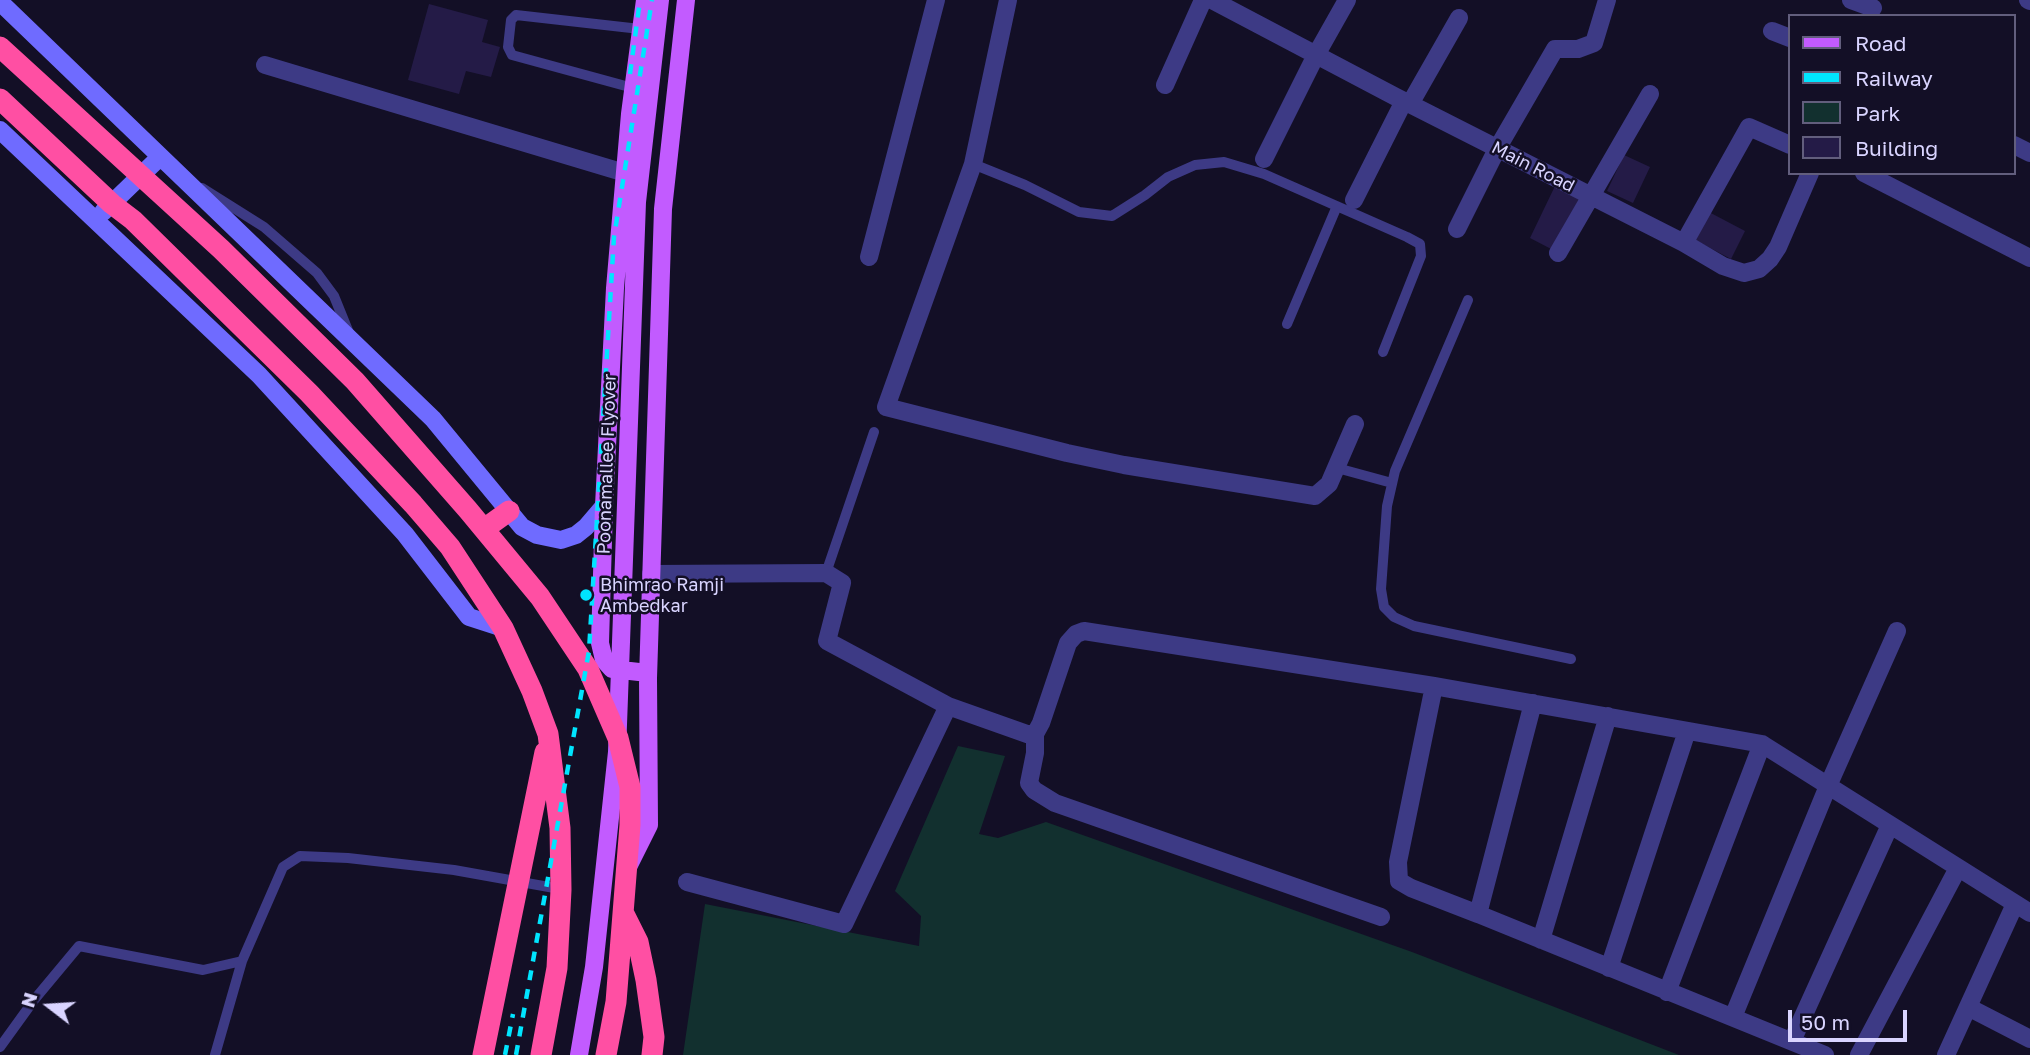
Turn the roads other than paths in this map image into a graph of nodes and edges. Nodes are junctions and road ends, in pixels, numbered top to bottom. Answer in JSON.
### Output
{"nodes":[{"id":1,"x":645,"y":0,"type":"edge"},
{"id":2,"x":660,"y":0,"type":"edge"},
{"id":3,"x":686,"y":0,"type":"edge"},
{"id":4,"x":936,"y":0,"type":"edge"},
{"id":5,"x":1008,"y":0,"type":"edge"},
{"id":6,"x":1203,"y":0,"type":"edge"},
{"id":7,"x":1212,"y":0,"type":"edge"},
{"id":8,"x":1347,"y":0,"type":"edge"},
{"id":9,"x":1607,"y":0,"type":"edge"},
{"id":10,"x":1852,"y":0,"type":"edge"},
{"id":11,"x":0,"y":2,"type":"edge"},
{"id":12,"x":1873,"y":8,"type":"edge"},
{"id":13,"x":1459,"y":18,"type":"dead end"},
{"id":14,"x":640,"y":29,"type":"junction"},
{"id":15,"x":1772,"y":31,"type":"dead end"},
{"id":16,"x":1788,"y":37,"type":"edge"},
{"id":17,"x":0,"y":47,"type":"edge"},
{"id":18,"x":1316,"y":55,"type":"junction"},
{"id":19,"x":265,"y":65,"type":"dead end"},
{"id":20,"x":1165,"y":85,"type":"dead end"},
{"id":21,"x":633,"y":88,"type":"junction"},
{"id":22,"x":1650,"y":94,"type":"dead end"},
{"id":23,"x":0,"y":99,"type":"edge"},
{"id":24,"x":1407,"y":102,"type":"junction"},
{"id":25,"x":0,"y":130,"type":"edge"},
{"id":26,"x":1788,"y":144,"type":"edge"},
{"id":27,"x":1497,"y":149,"type":"junction"},
{"id":28,"x":160,"y":157,"type":"junction"},
{"id":29,"x":1264,"y":159,"type":"dead end"},
{"id":30,"x":974,"y":164,"type":"junction"},
{"id":31,"x":625,"y":173,"type":"junction"},
{"id":32,"x":1809,"y":175,"type":"edge"},
{"id":33,"x":1868,"y":175,"type":"edge"},
{"id":34,"x":141,"y":176,"type":"junction"},
{"id":35,"x":180,"y":176,"type":"junction"},
{"id":36,"x":1591,"y":197,"type":"junction"},
{"id":37,"x":1354,"y":201,"type":"dead end"},
{"id":38,"x":112,"y":204,"type":"junction"},
{"id":39,"x":1337,"y":206,"type":"junction"},
{"id":40,"x":96,"y":219,"type":"junction"},
{"id":41,"x":1457,"y":229,"type":"dead end"},
{"id":42,"x":1684,"y":243,"type":"junction"},
{"id":43,"x":1558,"y":253,"type":"dead end"},
{"id":44,"x":869,"y":257,"type":"dead end"},
{"id":45,"x":2030,"y":258,"type":"edge"},
{"id":46,"x":1468,"y":300,"type":"dead end"},
{"id":47,"x":1287,"y":324,"type":"dead end"},
{"id":48,"x":352,"y":338,"type":"junction"},
{"id":49,"x":1383,"y":352,"type":"dead end"},
{"id":50,"x":1355,"y":424,"type":"dead end"},
{"id":51,"x":874,"y":432,"type":"dead end"},
{"id":52,"x":1337,"y":468,"type":"junction"},
{"id":53,"x":1392,"y":483,"type":"junction"},
{"id":54,"x":604,"y":506,"type":"junction"},
{"id":55,"x":509,"y":511,"type":"junction"},
{"id":56,"x":484,"y":529,"type":"junction"},
{"id":57,"x":826,"y":573,"type":"junction"},
{"id":58,"x":650,"y":574,"type":"junction"},
{"id":59,"x":503,"y":628,"type":"junction"},
{"id":60,"x":1898,"y":631,"type":"dead end"},
{"id":61,"x":1571,"y":659,"type":"dead end"},
{"id":62,"x":648,"y":673,"type":"junction"},
{"id":63,"x":1434,"y":685,"type":"junction"},
{"id":64,"x":1533,"y":703,"type":"junction"},
{"id":65,"x":948,"y":706,"type":"junction"},
{"id":66,"x":1608,"y":716,"type":"junction"},
{"id":67,"x":1687,"y":730,"type":"junction"},
{"id":68,"x":548,"y":734,"type":"junction"},
{"id":69,"x":1035,"y":734,"type":"junction"},
{"id":70,"x":1762,"y":744,"type":"junction"},
{"id":71,"x":1828,"y":786,"type":"junction"},
{"id":72,"x":1890,"y":825,"type":"junction"},
{"id":73,"x":1958,"y":868,"type":"junction"},
{"id":74,"x":626,"y":872,"type":"junction"},
{"id":75,"x":518,"y":882,"type":"junction"},
{"id":76,"x":687,"y":882,"type":"dead end"},
{"id":77,"x":561,"y":890,"type":"junction"},
{"id":78,"x":2023,"y":908,"type":"edge"},
{"id":79,"x":624,"y":912,"type":"junction"},
{"id":80,"x":1478,"y":914,"type":"junction"},
{"id":81,"x":1381,"y":917,"type":"dead end"},
{"id":82,"x":1541,"y":940,"type":"junction"},
{"id":83,"x":242,"y":961,"type":"junction"},
{"id":84,"x":1609,"y":968,"type":"junction"},
{"id":85,"x":1667,"y":992,"type":"junction"},
{"id":86,"x":616,"y":1002,"type":"junction"},
{"id":87,"x":1968,"y":1007,"type":"junction"},
{"id":88,"x":1733,"y":1017,"type":"junction"},
{"id":89,"x":2030,"y":1039,"type":"edge"},
{"id":90,"x":1792,"y":1041,"type":"junction"},
{"id":91,"x":0,"y":1047,"type":"edge"},
{"id":92,"x":215,"y":1055,"type":"edge"},
{"id":93,"x":483,"y":1055,"type":"edge"},
{"id":94,"x":541,"y":1055,"type":"edge"},
{"id":95,"x":579,"y":1055,"type":"edge"},
{"id":96,"x":606,"y":1055,"type":"edge"},
{"id":97,"x":621,"y":1055,"type":"edge"},
{"id":98,"x":652,"y":1055,"type":"edge"},
{"id":99,"x":1825,"y":1055,"type":"edge"},
{"id":100,"x":1859,"y":1055,"type":"edge"},
{"id":101,"x":1947,"y":1055,"type":"edge"}],
"edges":[{"from":1,"to":14,"type":"main road"},
{"from":2,"to":95,"type":"main road","name":"Poonamallee Flyover"},
{"from":3,"to":58,"type":"main road"},
{"from":4,"to":44,"type":"street"},
{"from":5,"to":30,"type":"street"},
{"from":6,"to":20,"type":"street"},
{"from":7,"to":18,"type":"street","name":"Main Road"},
{"from":8,"to":18,"type":"street"},
{"from":9,"to":27,"type":"street"},
{"from":10,"to":12,"type":"street"},
{"from":11,"to":28,"type":"street"},
{"from":13,"to":24,"type":"street"},
{"from":14,"to":21,"type":"main road"},
{"from":14,"to":21,"type":"lane"},
{"from":15,"to":16,"type":"street"},
{"from":17,"to":34,"type":"highway"},
{"from":18,"to":24,"type":"street","name":"Main Road"},
{"from":18,"to":29,"type":"street"},
{"from":19,"to":31,"type":"street"},
{"from":21,"to":31,"type":"main road"},
{"from":22,"to":36,"type":"street"},
{"from":23,"to":38,"type":"highway"},
{"from":24,"to":27,"type":"street","name":"Main Road"},
{"from":24,"to":37,"type":"street"},
{"from":25,"to":40,"type":"street"},
{"from":26,"to":42,"type":"street"},
{"from":27,"to":36,"type":"street","name":"Main Road"},
{"from":27,"to":41,"type":"street"},
{"from":28,"to":34,"type":"street"},
{"from":28,"to":35,"type":"street"},
{"from":30,"to":39,"type":"lane"},
{"from":30,"to":52,"type":"street"},
{"from":31,"to":54,"type":"main road"},
{"from":32,"to":42,"type":"street","name":"Main Road"},
{"from":33,"to":45,"type":"street"},
{"from":34,"to":38,"type":"street"},
{"from":34,"to":56,"type":"highway"},
{"from":35,"to":48,"type":"street"},
{"from":35,"to":48,"type":"lane"},
{"from":36,"to":42,"type":"street","name":"Main Road"},
{"from":36,"to":43,"type":"street"},
{"from":38,"to":40,"type":"street"},
{"from":38,"to":59,"type":"highway"},
{"from":39,"to":47,"type":"lane"},
{"from":39,"to":49,"type":"lane"},
{"from":40,"to":59,"type":"street"},
{"from":46,"to":53,"type":"lane"},
{"from":48,"to":55,"type":"street"},
{"from":50,"to":52,"type":"street"},
{"from":51,"to":57,"type":"lane"},
{"from":52,"to":53,"type":"lane"},
{"from":53,"to":61,"type":"lane"},
{"from":54,"to":55,"type":"street"},
{"from":54,"to":62,"type":"main road"},
{"from":55,"to":56,"type":"highway"},
{"from":56,"to":74,"type":"highway"},
{"from":57,"to":58,"type":"street"},
{"from":57,"to":65,"type":"street"},
{"from":58,"to":62,"type":"main road"},
{"from":59,"to":68,"type":"highway"},
{"from":60,"to":71,"type":"street"},
{"from":62,"to":74,"type":"main road"},
{"from":63,"to":64,"type":"street"},
{"from":63,"to":69,"type":"street"},
{"from":63,"to":80,"type":"street"},
{"from":64,"to":66,"type":"street"},
{"from":64,"to":80,"type":"street"},
{"from":65,"to":69,"type":"street"},
{"from":65,"to":76,"type":"street"},
{"from":66,"to":67,"type":"street"},
{"from":66,"to":82,"type":"street"},
{"from":67,"to":70,"type":"street"},
{"from":67,"to":84,"type":"street"},
{"from":68,"to":75,"type":"highway"},
{"from":68,"to":77,"type":"highway"},
{"from":69,"to":81,"type":"street"},
{"from":70,"to":71,"type":"street"},
{"from":70,"to":85,"type":"street"},
{"from":71,"to":72,"type":"street"},
{"from":71,"to":88,"type":"street"},
{"from":72,"to":73,"type":"street"},
{"from":72,"to":90,"type":"street"},
{"from":73,"to":78,"type":"street"},
{"from":73,"to":100,"type":"street"},
{"from":74,"to":79,"type":"highway"},
{"from":75,"to":77,"type":"lane"},
{"from":75,"to":83,"type":"lane"},
{"from":75,"to":93,"type":"highway"},
{"from":77,"to":94,"type":"highway"},
{"from":78,"to":87,"type":"street"},
{"from":79,"to":86,"type":"highway"},
{"from":79,"to":98,"type":"highway"},
{"from":80,"to":82,"type":"street"},
{"from":82,"to":84,"type":"street"},
{"from":83,"to":91,"type":"lane"},
{"from":83,"to":92,"type":"lane"},
{"from":84,"to":85,"type":"street"},
{"from":85,"to":88,"type":"street"},
{"from":86,"to":96,"type":"highway"},
{"from":86,"to":97,"type":"highway"},
{"from":87,"to":89,"type":"street"},
{"from":87,"to":101,"type":"street"},
{"from":88,"to":90,"type":"street"},
{"from":90,"to":99,"type":"street"}]}
